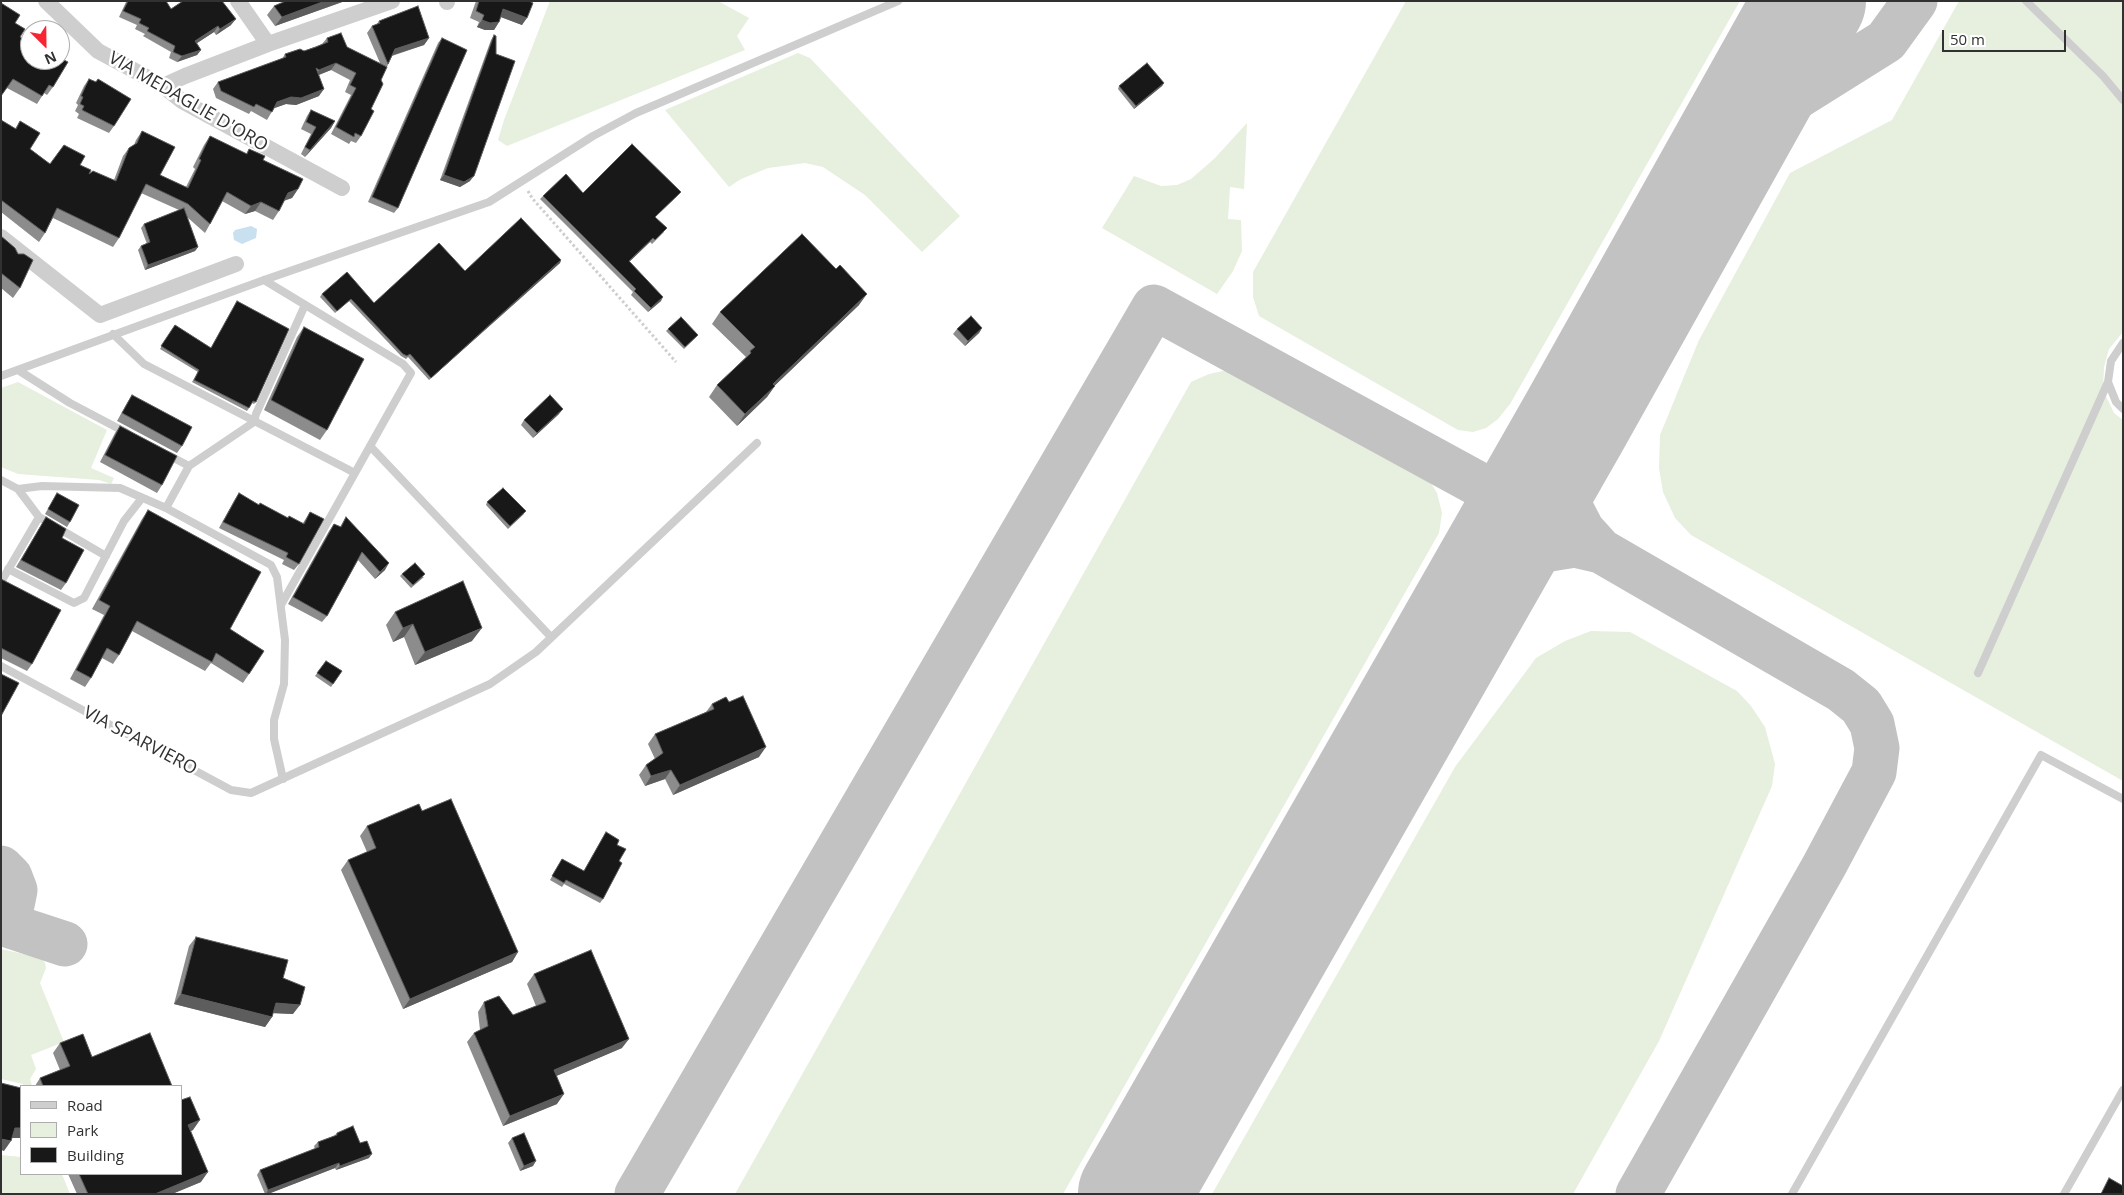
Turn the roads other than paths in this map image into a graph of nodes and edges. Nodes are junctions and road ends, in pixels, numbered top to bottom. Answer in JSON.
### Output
{"nodes":[{"id":1,"x":46,"y":1,"type":"edge"},
{"id":2,"x":238,"y":1,"type":"edge"},
{"id":3,"x":392,"y":1,"type":"edge"},
{"id":4,"x":898,"y":1,"type":"edge"},
{"id":5,"x":2026,"y":1,"type":"edge"},
{"id":6,"x":268,"y":44,"type":"junction"},
{"id":7,"x":163,"y":86,"type":"junction"},
{"id":8,"x":2123,"y":100,"type":"edge"},
{"id":9,"x":342,"y":188,"type":"dead end"},
{"id":10,"x":1,"y":237,"type":"edge"},
{"id":11,"x":236,"y":264,"type":"dead end"},
{"id":12,"x":264,"y":280,"type":"junction"},
{"id":13,"x":305,"y":305,"type":"junction"},
{"id":14,"x":113,"y":334,"type":"junction"},
{"id":15,"x":2123,"y":343,"type":"edge"},
{"id":16,"x":18,"y":370,"type":"junction"},
{"id":17,"x":1,"y":376,"type":"edge"},
{"id":18,"x":2108,"y":382,"type":"junction"},
{"id":19,"x":2123,"y":409,"type":"edge"},
{"id":20,"x":254,"y":422,"type":"junction"},
{"id":21,"x":134,"y":437,"type":"edge"},
{"id":22,"x":757,"y":443,"type":"dead end"},
{"id":23,"x":370,"y":446,"type":"junction"},
{"id":24,"x":157,"y":449,"type":"edge"},
{"id":25,"x":189,"y":466,"type":"junction"},
{"id":26,"x":355,"y":473,"type":"junction"},
{"id":27,"x":1,"y":480,"type":"edge"},
{"id":28,"x":18,"y":489,"type":"junction"},
{"id":29,"x":142,"y":498,"type":"junction"},
{"id":30,"x":166,"y":508,"type":"junction"},
{"id":31,"x":39,"y":517,"type":"junction"},
{"id":32,"x":106,"y":556,"type":"junction"},
{"id":33,"x":8,"y":569,"type":"junction"},
{"id":34,"x":1,"y":582,"type":"edge"},
{"id":35,"x":281,"y":605,"type":"junction"},
{"id":36,"x":551,"y":638,"type":"junction"},
{"id":37,"x":1,"y":666,"type":"edge"},
{"id":38,"x":1978,"y":673,"type":"dead end"},
{"id":39,"x":283,"y":779,"type":"junction"},
{"id":40,"x":2123,"y":799,"type":"edge"},
{"id":41,"x":2123,"y":1090,"type":"edge"},
{"id":42,"x":1792,"y":1194,"type":"edge"},
{"id":43,"x":2064,"y":1194,"type":"edge"}],
"edges":[{"from":1,"to":7,"type":"street","name":"VIA MEDAGLIE D'ORO"},
{"from":2,"to":6,"type":"street"},
{"from":3,"to":6,"type":"street"},
{"from":4,"to":12,"type":"lane"},
{"from":5,"to":8,"type":"lane"},
{"from":6,"to":7,"type":"street"},
{"from":7,"to":9,"type":"street","name":"VIA MEDAGLIE D'ORO"},
{"from":10,"to":11,"type":"street"},
{"from":12,"to":13,"type":"lane"},
{"from":12,"to":14,"type":"lane"},
{"from":13,"to":20,"type":"lane"},
{"from":13,"to":23,"type":"lane"},
{"from":14,"to":16,"type":"lane"},
{"from":14,"to":20,"type":"lane"},
{"from":15,"to":18,"type":"lane"},
{"from":16,"to":17,"type":"lane"},
{"from":16,"to":21,"type":"lane"},
{"from":18,"to":19,"type":"lane"},
{"from":18,"to":38,"type":"lane"},
{"from":20,"to":25,"type":"lane"},
{"from":20,"to":26,"type":"lane"},
{"from":22,"to":36,"type":"lane","name":"VIA SPARVIERO"},
{"from":23,"to":26,"type":"lane"},
{"from":23,"to":36,"type":"lane"},
{"from":24,"to":25,"type":"lane"},
{"from":25,"to":30,"type":"lane"},
{"from":26,"to":35,"type":"lane"},
{"from":27,"to":28,"type":"lane"},
{"from":28,"to":29,"type":"lane"},
{"from":28,"to":31,"type":"lane"},
{"from":29,"to":30,"type":"lane"},
{"from":29,"to":32,"type":"lane"},
{"from":30,"to":35,"type":"lane"},
{"from":31,"to":32,"type":"lane"},
{"from":31,"to":33,"type":"lane"},
{"from":32,"to":33,"type":"lane"},
{"from":33,"to":34,"type":"lane"},
{"from":35,"to":39,"type":"lane"},
{"from":36,"to":39,"type":"lane","name":"VIA SPARVIERO"},
{"from":37,"to":39,"type":"lane","name":"VIA SPARVIERO"},
{"from":40,"to":42,"type":"lane"},
{"from":41,"to":43,"type":"lane"}]}
